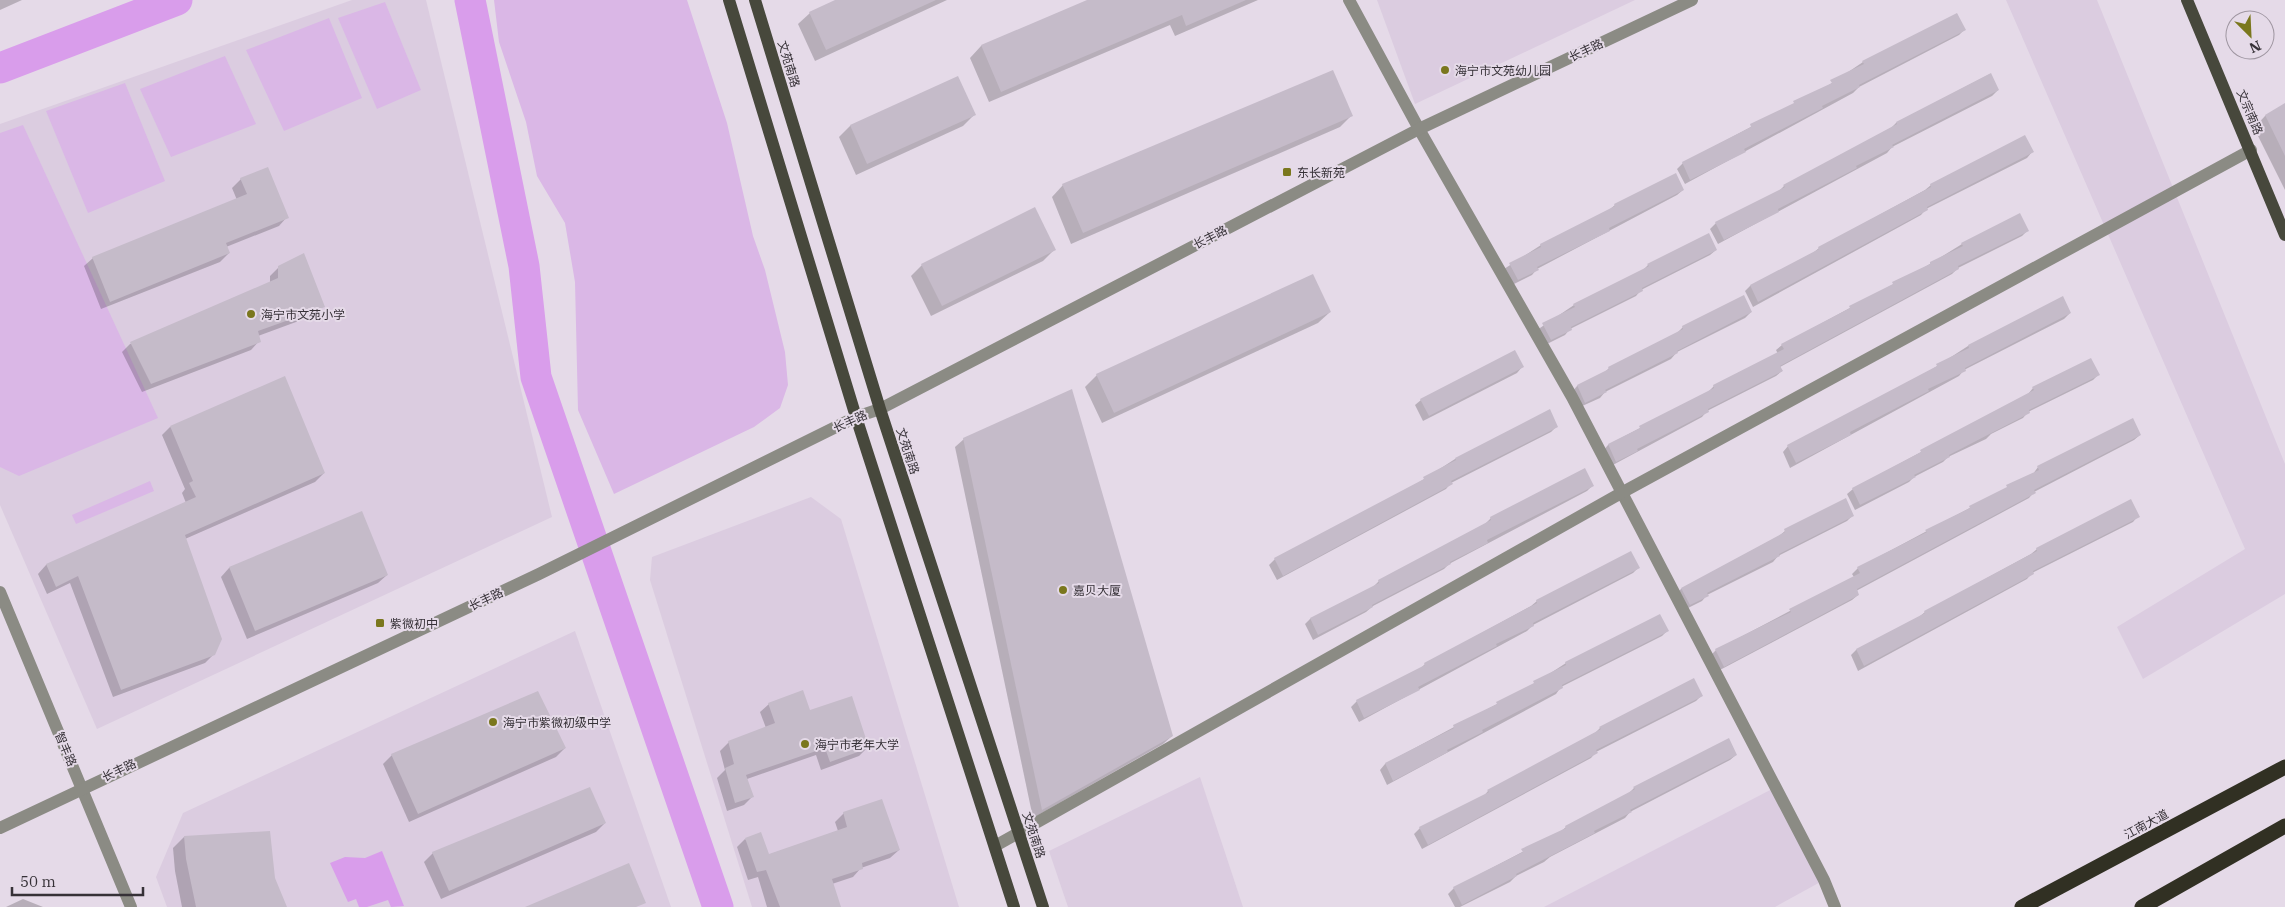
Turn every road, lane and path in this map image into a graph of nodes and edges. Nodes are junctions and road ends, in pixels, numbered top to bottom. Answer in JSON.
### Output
{"nodes":[{"id":1,"x":729,"y":0,"type":"edge"},
{"id":2,"x":755,"y":0,"type":"edge"},
{"id":3,"x":1349,"y":0,"type":"edge"},
{"id":4,"x":1692,"y":0,"type":"edge"},
{"id":5,"x":2187,"y":0,"type":"edge"},
{"id":6,"x":1419,"y":129,"type":"junction"},
{"id":7,"x":2251,"y":150,"type":"junction"},
{"id":8,"x":2285,"y":235,"type":"edge"},
{"id":9,"x":880,"y":409,"type":"junction"},
{"id":10,"x":856,"y":417,"type":"junction"},
{"id":11,"x":1623,"y":492,"type":"junction"},
{"id":12,"x":0,"y":592,"type":"edge"},
{"id":13,"x":2285,"y":766,"type":"edge"},
{"id":14,"x":83,"y":788,"type":"junction"},
{"id":15,"x":2285,"y":826,"type":"edge"},
{"id":16,"x":0,"y":828,"type":"edge"},
{"id":17,"x":1019,"y":832,"type":"junction"},
{"id":18,"x":995,"y":846,"type":"junction"},
{"id":19,"x":131,"y":907,"type":"edge"},
{"id":20,"x":1014,"y":907,"type":"edge"},
{"id":21,"x":1043,"y":907,"type":"edge"},
{"id":22,"x":1835,"y":907,"type":"edge"},
{"id":23,"x":2022,"y":907,"type":"edge"},
{"id":24,"x":2142,"y":907,"type":"edge"}],
"edges":[{"from":1,"to":10,"type":"main road"},
{"from":2,"to":9,"type":"main road","name":"文苑南路"},
{"from":3,"to":6,"type":"street"},
{"from":4,"to":6,"type":"street","name":"长丰路"},
{"from":5,"to":7,"type":"main road","name":"文宗南路"},
{"from":6,"to":9,"type":"street","name":"长丰路"},
{"from":6,"to":11,"type":"street"},
{"from":7,"to":8,"type":"main road","name":"文宗南路"},
{"from":7,"to":11,"type":"street"},
{"from":9,"to":10,"type":"street","name":"长丰路"},
{"from":9,"to":17,"type":"main road","name":"文苑南路"},
{"from":10,"to":14,"type":"street","name":"长丰路"},
{"from":10,"to":18,"type":"main road"},
{"from":11,"to":17,"type":"street"},
{"from":11,"to":22,"type":"street"},
{"from":12,"to":14,"type":"street","name":"智丰路"},
{"from":13,"to":23,"type":"highway","name":"江南大道"},
{"from":14,"to":16,"type":"street","name":"长丰路"},
{"from":14,"to":19,"type":"street","name":"智丰路"},
{"from":15,"to":24,"type":"highway"},
{"from":17,"to":18,"type":"street"},
{"from":17,"to":21,"type":"main road","name":"文苑南路"},
{"from":18,"to":20,"type":"main road"}]}
